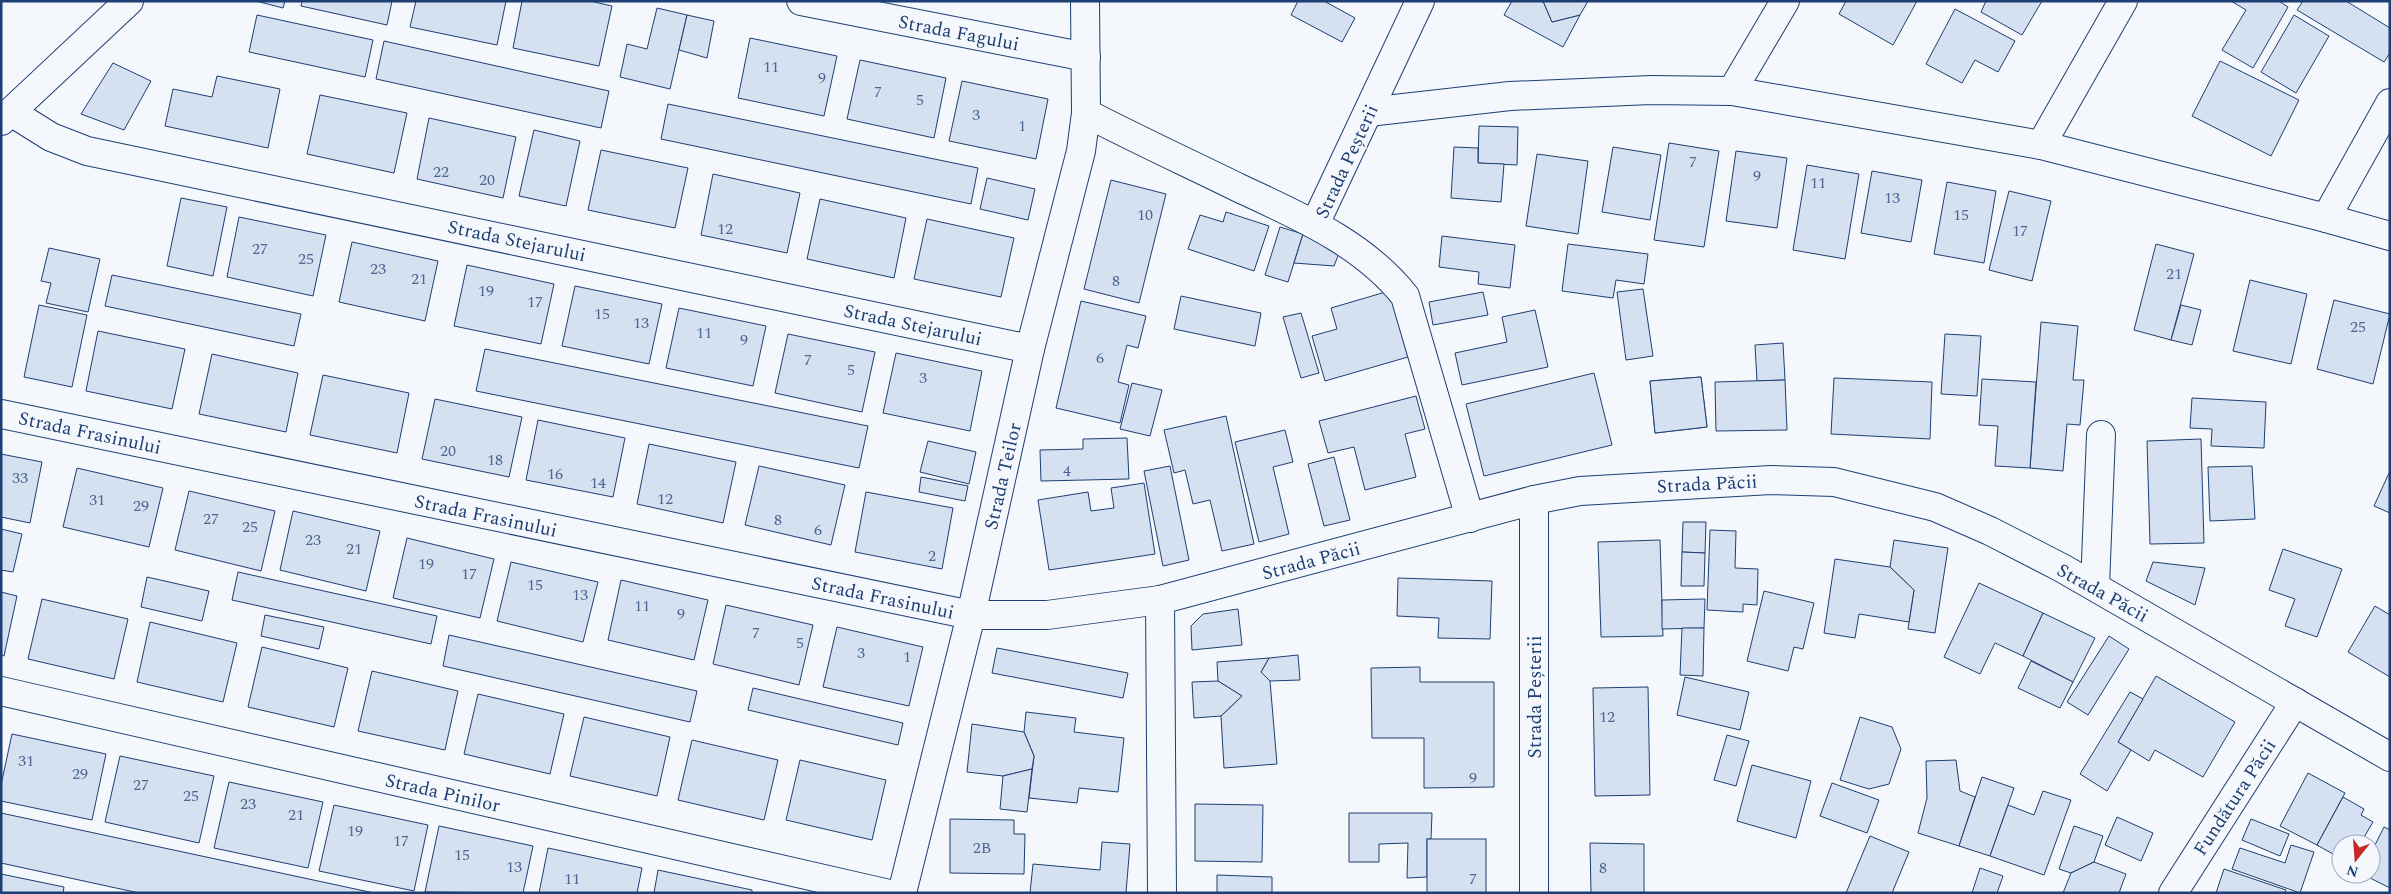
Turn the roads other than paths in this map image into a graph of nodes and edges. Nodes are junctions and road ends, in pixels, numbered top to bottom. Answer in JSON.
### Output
{"nodes":[{"id":1,"x":129,"y":1,"type":"edge"},
{"id":2,"x":801,"y":1,"type":"edge"},
{"id":3,"x":1085,"y":1,"type":"edge"},
{"id":4,"x":1420,"y":1,"type":"edge"},
{"id":5,"x":1785,"y":1,"type":"edge"},
{"id":6,"x":2123,"y":1,"type":"edge"},
{"id":7,"x":1086,"y":57,"type":"junction"},
{"id":8,"x":1732,"y":91,"type":"junction"},
{"id":9,"x":2390,"y":103,"type":"edge"},
{"id":10,"x":1368,"y":112,"type":"junction"},
{"id":11,"x":1086,"y":113,"type":"junction"},
{"id":12,"x":6,"y":116,"type":"edge"},
{"id":13,"x":2041,"y":145,"type":"junction"},
{"id":14,"x":2326,"y":218,"type":"junction"},
{"id":15,"x":1315,"y":224,"type":"junction"},
{"id":16,"x":2390,"y":236,"type":"edge"},
{"id":17,"x":1030,"y":349,"type":"junction"},
{"id":18,"x":1,"y":414,"type":"edge"},
{"id":19,"x":2101,"y":435,"type":"dead end"},
{"id":20,"x":1534,"y":500,"type":"junction"},
{"id":21,"x":1470,"y":518,"type":"junction"},
{"id":22,"x":2095,"y":586,"type":"junction"},
{"id":23,"x":1160,"y":600,"type":"junction"},
{"id":24,"x":971,"y":615,"type":"junction"},
{"id":25,"x":1,"y":691,"type":"edge"},
{"id":26,"x":2295,"y":702,"type":"junction"},
{"id":27,"x":2390,"y":757,"type":"edge"},
{"id":28,"x":885,"y":893,"type":"edge"},
{"id":29,"x":902,"y":893,"type":"edge"},
{"id":30,"x":1162,"y":893,"type":"edge"},
{"id":31,"x":1534,"y":893,"type":"edge"},
{"id":32,"x":2173,"y":893,"type":"edge"}],
"edges":[{"from":1,"to":12,"type":"street"},
{"from":2,"to":7,"type":"street","name":"Strada Fagului"},
{"from":3,"to":7,"type":"street","name":"Strada Teilor"},
{"from":4,"to":10,"type":"street","name":"Strada Peșterii"},
{"from":5,"to":8,"type":"street"},
{"from":6,"to":13,"type":"street"},
{"from":7,"to":11,"type":"street","name":"Strada Teilor"},
{"from":8,"to":10,"type":"street"},
{"from":8,"to":13,"type":"street"},
{"from":9,"to":14,"type":"street"},
{"from":10,"to":15,"type":"street","name":"Strada Peșterii"},
{"from":11,"to":15,"type":"street"},
{"from":11,"to":17,"type":"street","name":"Strada Teilor"},
{"from":12,"to":17,"type":"street","name":"Strada Stejarului"},
{"from":13,"to":14,"type":"street"},
{"from":14,"to":16,"type":"street"},
{"from":15,"to":21,"type":"street","name":"Strada Peșterii"},
{"from":17,"to":24,"type":"street","name":"Strada Teilor"},
{"from":18,"to":24,"type":"street","name":"Strada Frasinului"},
{"from":19,"to":22,"type":"street"},
{"from":20,"to":21,"type":"street","name":"Strada Păcii"},
{"from":20,"to":22,"type":"street","name":"Strada Păcii"},
{"from":20,"to":31,"type":"street","name":"Strada Peșterii"},
{"from":21,"to":23,"type":"street","name":"Strada Păcii"},
{"from":22,"to":26,"type":"street","name":"Strada Păcii"},
{"from":23,"to":24,"type":"street","name":"Strada Păcii"},
{"from":23,"to":30,"type":"street"},
{"from":24,"to":29,"type":"street","name":"Strada Teilor"},
{"from":25,"to":28,"type":"street","name":"Strada Pinilor"},
{"from":26,"to":27,"type":"street","name":"Strada Păcii"},
{"from":26,"to":32,"type":"street","name":"Fundătura Păcii"}]}
